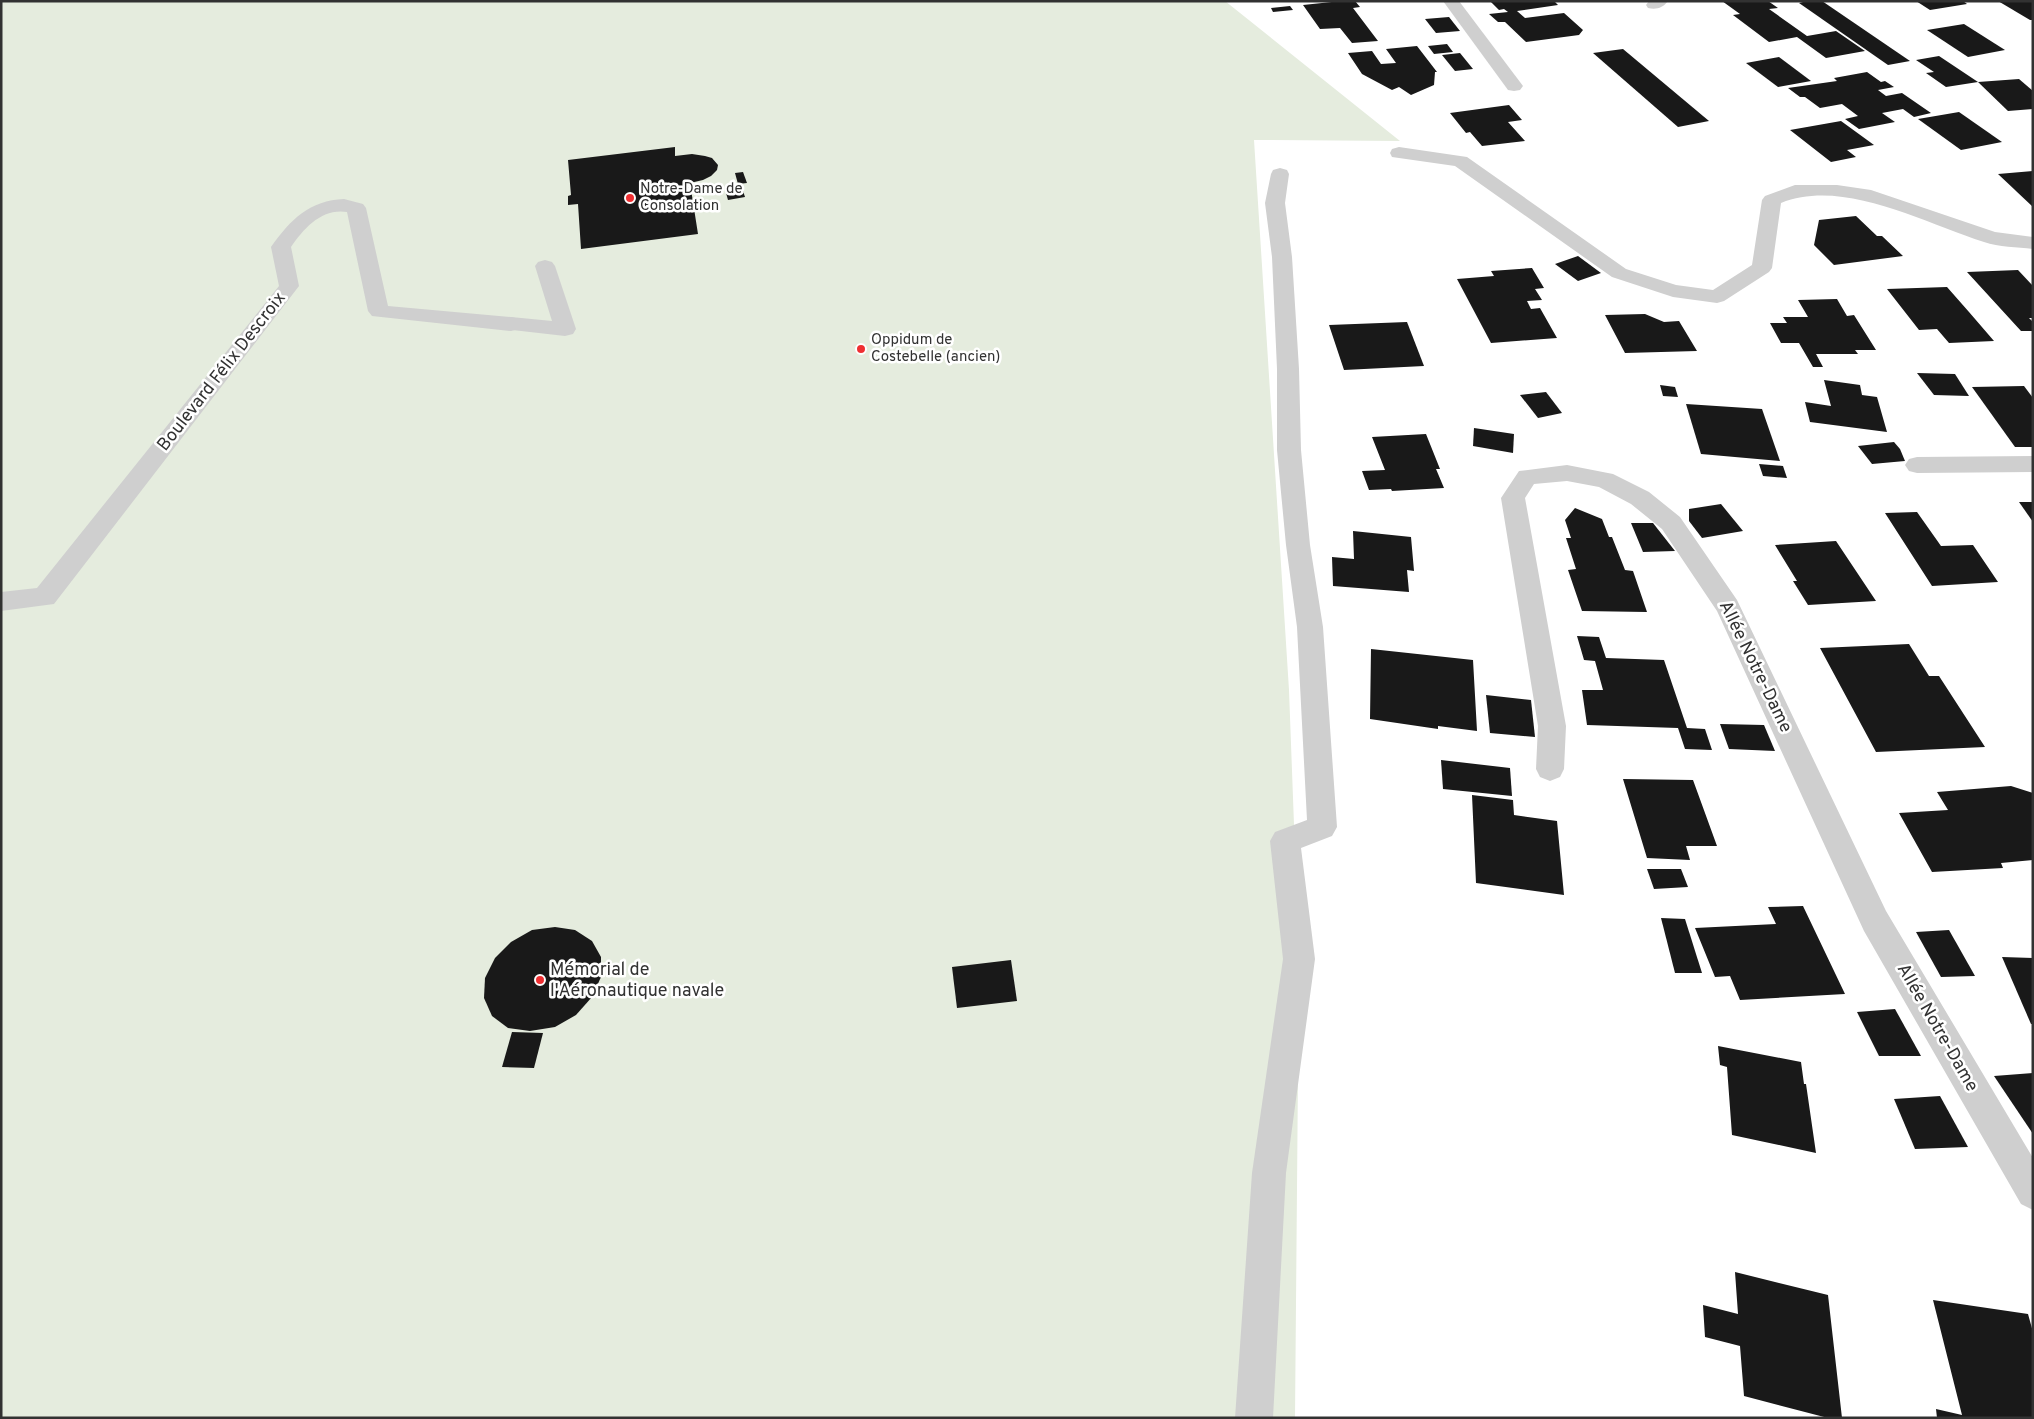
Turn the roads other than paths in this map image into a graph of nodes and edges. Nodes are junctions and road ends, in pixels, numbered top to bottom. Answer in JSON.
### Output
{"nodes":[{"id":1,"x":1451,"y":1,"type":"edge"},
{"id":2,"x":1514,"y":86,"type":"dead end"},
{"id":3,"x":1398,"y":153,"type":"dead end"},
{"id":4,"x":1280,"y":174,"type":"dead end"},
{"id":5,"x":2033,"y":243,"type":"edge"},
{"id":6,"x":545,"y":266,"type":"dead end"},
{"id":7,"x":2033,"y":464,"type":"edge"},
{"id":8,"x":1917,"y":465,"type":"dead end"},
{"id":9,"x":1,"y":602,"type":"edge"},
{"id":10,"x":1550,"y":769,"type":"dead end"},
{"id":11,"x":2033,"y":1192,"type":"edge"},
{"id":12,"x":1254,"y":1418,"type":"edge"}],
"edges":[{"from":1,"to":2,"type":"street"},
{"from":3,"to":5,"type":"street"},
{"from":4,"to":12,"type":"street"},
{"from":6,"to":9,"type":"street","name":"Boulevard Félix Descroix"},
{"from":7,"to":8,"type":"street"},
{"from":10,"to":11,"type":"street","name":"Allée Notre-Dame"}]}
